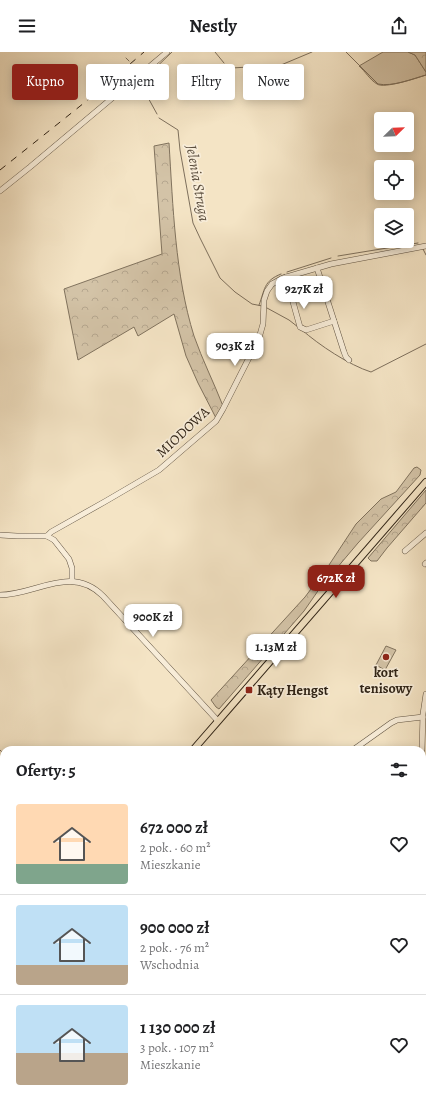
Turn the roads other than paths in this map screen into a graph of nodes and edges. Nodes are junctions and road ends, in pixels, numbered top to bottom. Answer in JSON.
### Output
{"nodes":[{"id":1,"x":167,"y":52,"type":"edge"},
{"id":2,"x":0,"y":191,"type":"edge"},
{"id":3,"x":426,"y":247,"type":"edge"},
{"id":4,"x":317,"y":268,"type":"junction"},
{"id":5,"x":286,"y":277,"type":"junction"},
{"id":6,"x":334,"y":321,"type":"junction"},
{"id":7,"x":350,"y":360,"type":"dead end"},
{"id":8,"x":426,"y":482,"type":"edge"},
{"id":9,"x":426,"y":533,"type":"edge"},
{"id":10,"x":0,"y":535,"type":"edge"},
{"id":11,"x":48,"y":536,"type":"junction"},
{"id":12,"x":405,"y":551,"type":"dead end"},
{"id":13,"x":72,"y":581,"type":"junction"},
{"id":14,"x":0,"y":595,"type":"edge"},
{"id":15,"x":426,"y":694,"type":"edge"},
{"id":16,"x":423,"y":717,"type":"junction"},
{"id":17,"x":218,"y":721,"type":"junction"},
{"id":18,"x":196,"y":746,"type":"edge"},
{"id":19,"x":358,"y":746,"type":"edge"},
{"id":20,"x":423,"y":746,"type":"edge"}],
"edges":[{"from":1,"to":2,"type":"street"},
{"from":3,"to":4,"type":"street","name":"MIODOWA"},
{"from":4,"to":5,"type":"street","name":"MIODOWA"},
{"from":4,"to":6,"type":"street"},
{"from":5,"to":6,"type":"street"},
{"from":5,"to":11,"type":"street","name":"MIODOWA"},
{"from":6,"to":7,"type":"street"},
{"from":8,"to":17,"type":"main road"},
{"from":9,"to":12,"type":"street"},
{"from":10,"to":11,"type":"street"},
{"from":11,"to":13,"type":"street"},
{"from":13,"to":14,"type":"street"},
{"from":13,"to":17,"type":"street"},
{"from":15,"to":16,"type":"street"},
{"from":16,"to":19,"type":"street"},
{"from":16,"to":20,"type":"street"},
{"from":17,"to":18,"type":"main road"}]}
